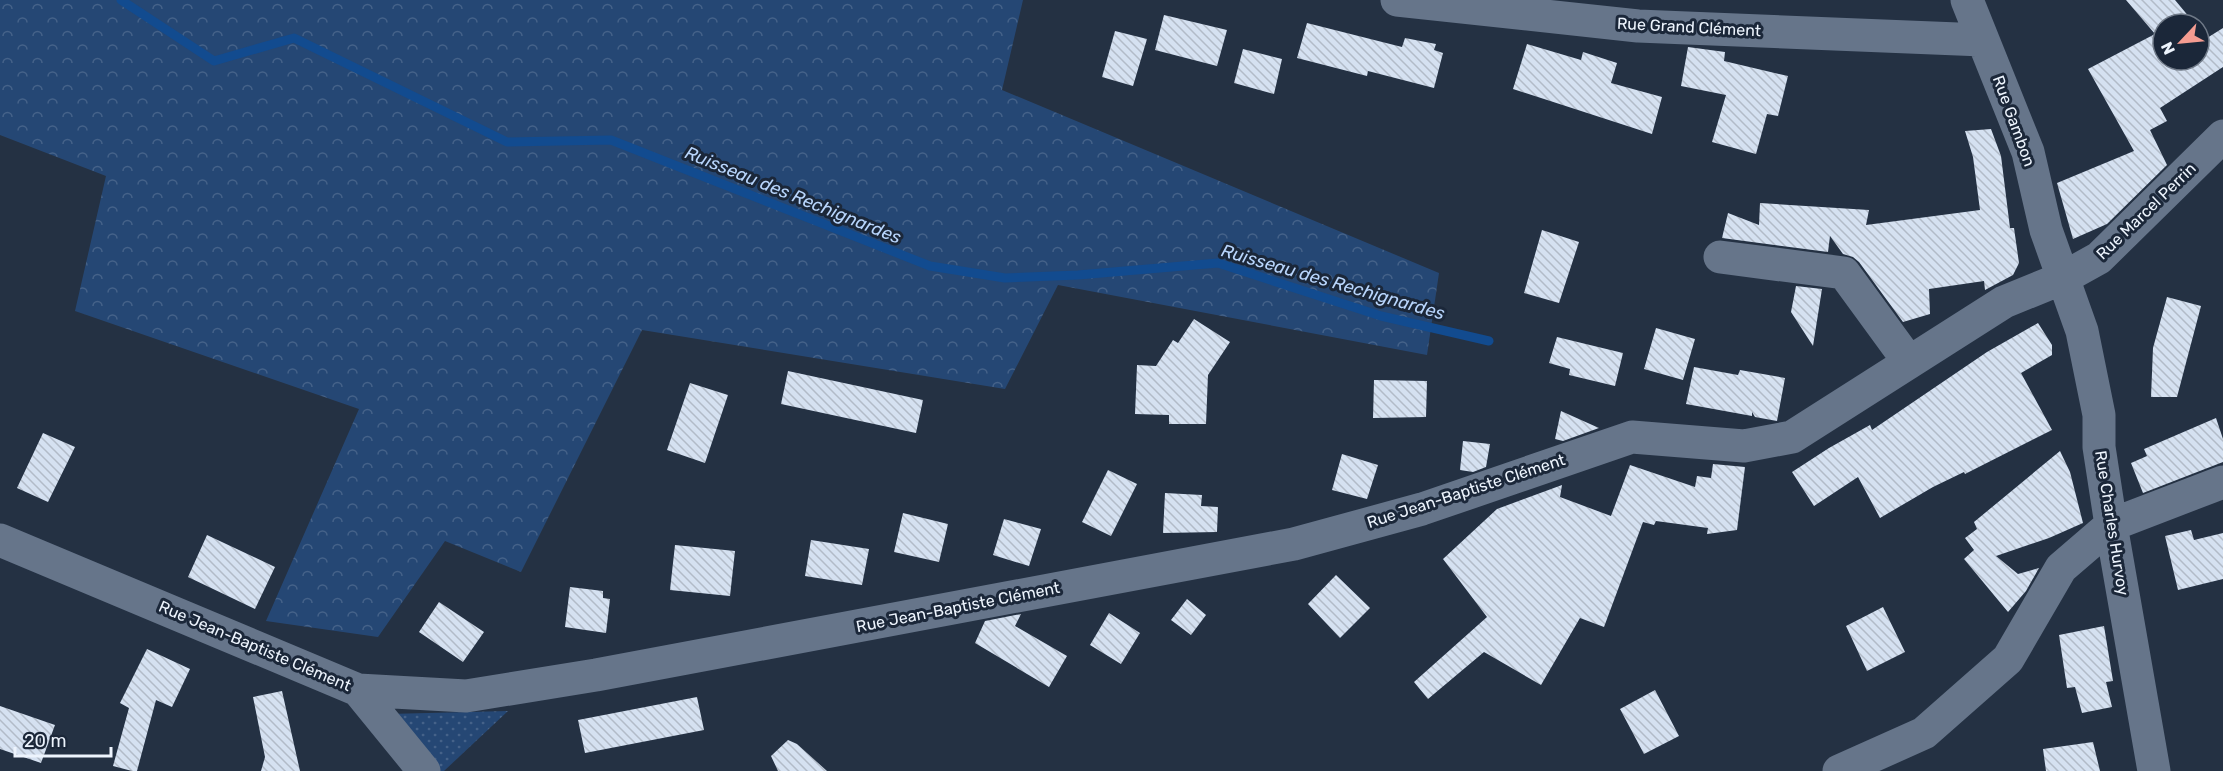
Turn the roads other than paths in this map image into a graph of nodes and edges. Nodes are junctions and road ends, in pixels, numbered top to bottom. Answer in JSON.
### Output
{"nodes":[{"id":1,"x":1396,"y":0,"type":"edge"},
{"id":2,"x":1967,"y":0,"type":"edge"},
{"id":3,"x":1983,"y":40,"type":"junction"},
{"id":4,"x":2223,"y":136,"type":"edge"},
{"id":5,"x":1720,"y":257,"type":"dead end"},
{"id":6,"x":2063,"y":278,"type":"junction"},
{"id":7,"x":1909,"y":362,"type":"junction"},
{"id":8,"x":2223,"y":482,"type":"edge"},
{"id":9,"x":2111,"y":525,"type":"junction"},
{"id":10,"x":0,"y":540,"type":"edge"},
{"id":11,"x":358,"y":690,"type":"junction"},
{"id":12,"x":424,"y":771,"type":"edge"},
{"id":13,"x":1839,"y":771,"type":"edge"},
{"id":14,"x":2154,"y":771,"type":"edge"}],
"edges":[{"from":1,"to":3,"type":"street","name":"Rue Grand Clément"},
{"from":2,"to":3,"type":"street","name":"Rue Gambon"},
{"from":3,"to":6,"type":"street","name":"Rue Gambon"},
{"from":4,"to":6,"type":"street","name":"Rue Marcel Perrin"},
{"from":5,"to":7,"type":"street"},
{"from":6,"to":7,"type":"street","name":"Rue Jean-Baptiste Clément"},
{"from":6,"to":9,"type":"street","name":"Rue Charles Hurvoy"},
{"from":7,"to":11,"type":"street","name":"Rue Jean-Baptiste Clément"},
{"from":8,"to":9,"type":"street"},
{"from":9,"to":13,"type":"street"},
{"from":9,"to":14,"type":"street","name":"Rue Charles Hurvoy"},
{"from":10,"to":11,"type":"street","name":"Rue Jean-Baptiste Clément"},
{"from":11,"to":12,"type":"street"}]}
